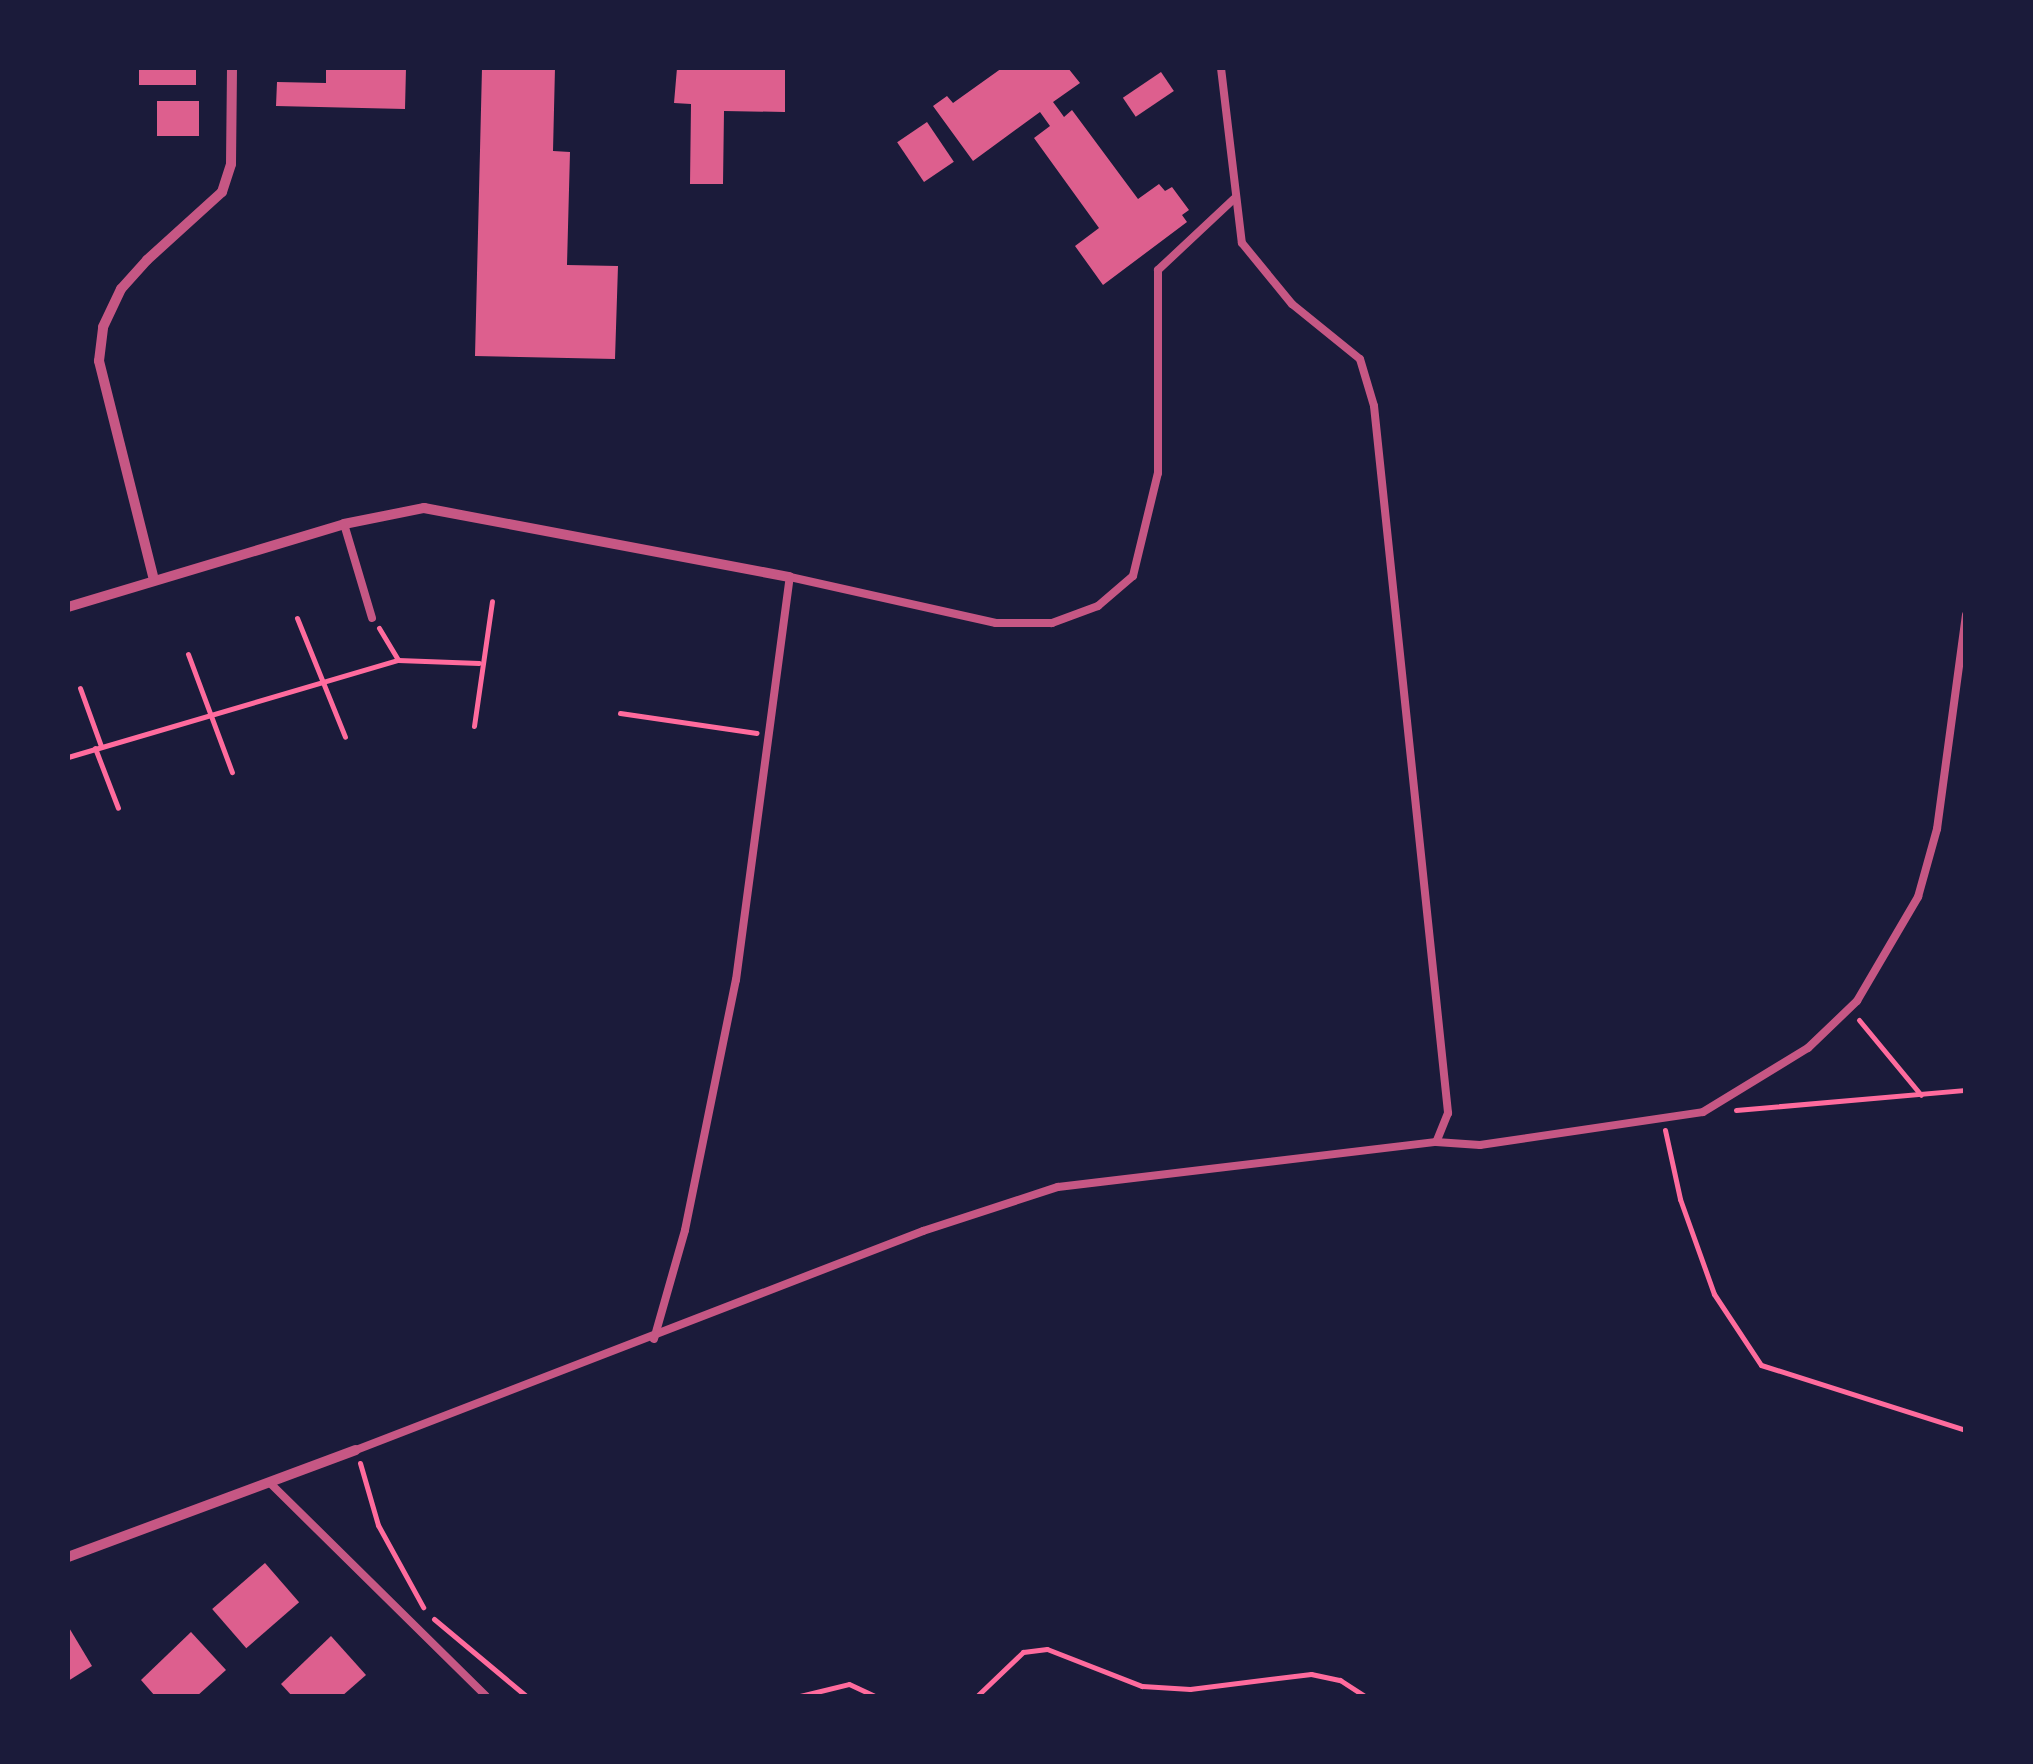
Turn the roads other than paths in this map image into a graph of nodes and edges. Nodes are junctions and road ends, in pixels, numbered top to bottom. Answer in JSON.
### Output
{"nodes":[{"id":1,"x":232,"y":68,"type":"edge"},
{"id":2,"x":1220,"y":68,"type":"edge"},
{"id":3,"x":1234,"y":199,"type":"junction"},
{"id":4,"x":344,"y":524,"type":"junction"},
{"id":5,"x":790,"y":577,"type":"junction"},
{"id":6,"x":154,"y":580,"type":"junction"},
{"id":7,"x":68,"y":607,"type":"edge"},
{"id":8,"x":1966,"y":615,"type":"edge"},
{"id":9,"x":372,"y":618,"type":"road end"},
{"id":10,"x":1436,"y":1142,"type":"junction"},
{"id":11,"x":654,"y":1339,"type":"junction"},
{"id":12,"x":356,"y":1450,"type":"joint"},
{"id":13,"x":270,"y":1483,"type":"junction"},
{"id":14,"x":68,"y":1557,"type":"edge"},
{"id":15,"x":486,"y":1696,"type":"edge"}],
"edges":[{"from":1,"to":6,"type":"street"},
{"from":2,"to":3,"type":"lane"},
{"from":3,"to":5,"type":"lane"},
{"from":3,"to":10,"type":"lane"},
{"from":4,"to":5,"type":"street"},
{"from":4,"to":6,"type":"street"},
{"from":4,"to":9,"type":"lane"},
{"from":5,"to":11,"type":"lane"},
{"from":6,"to":7,"type":"street"},
{"from":8,"to":10,"type":"lane"},
{"from":10,"to":11,"type":"lane"},
{"from":11,"to":12,"type":"lane"},
{"from":12,"to":13,"type":"street"},
{"from":13,"to":14,"type":"street"},
{"from":13,"to":15,"type":"lane"}]}
